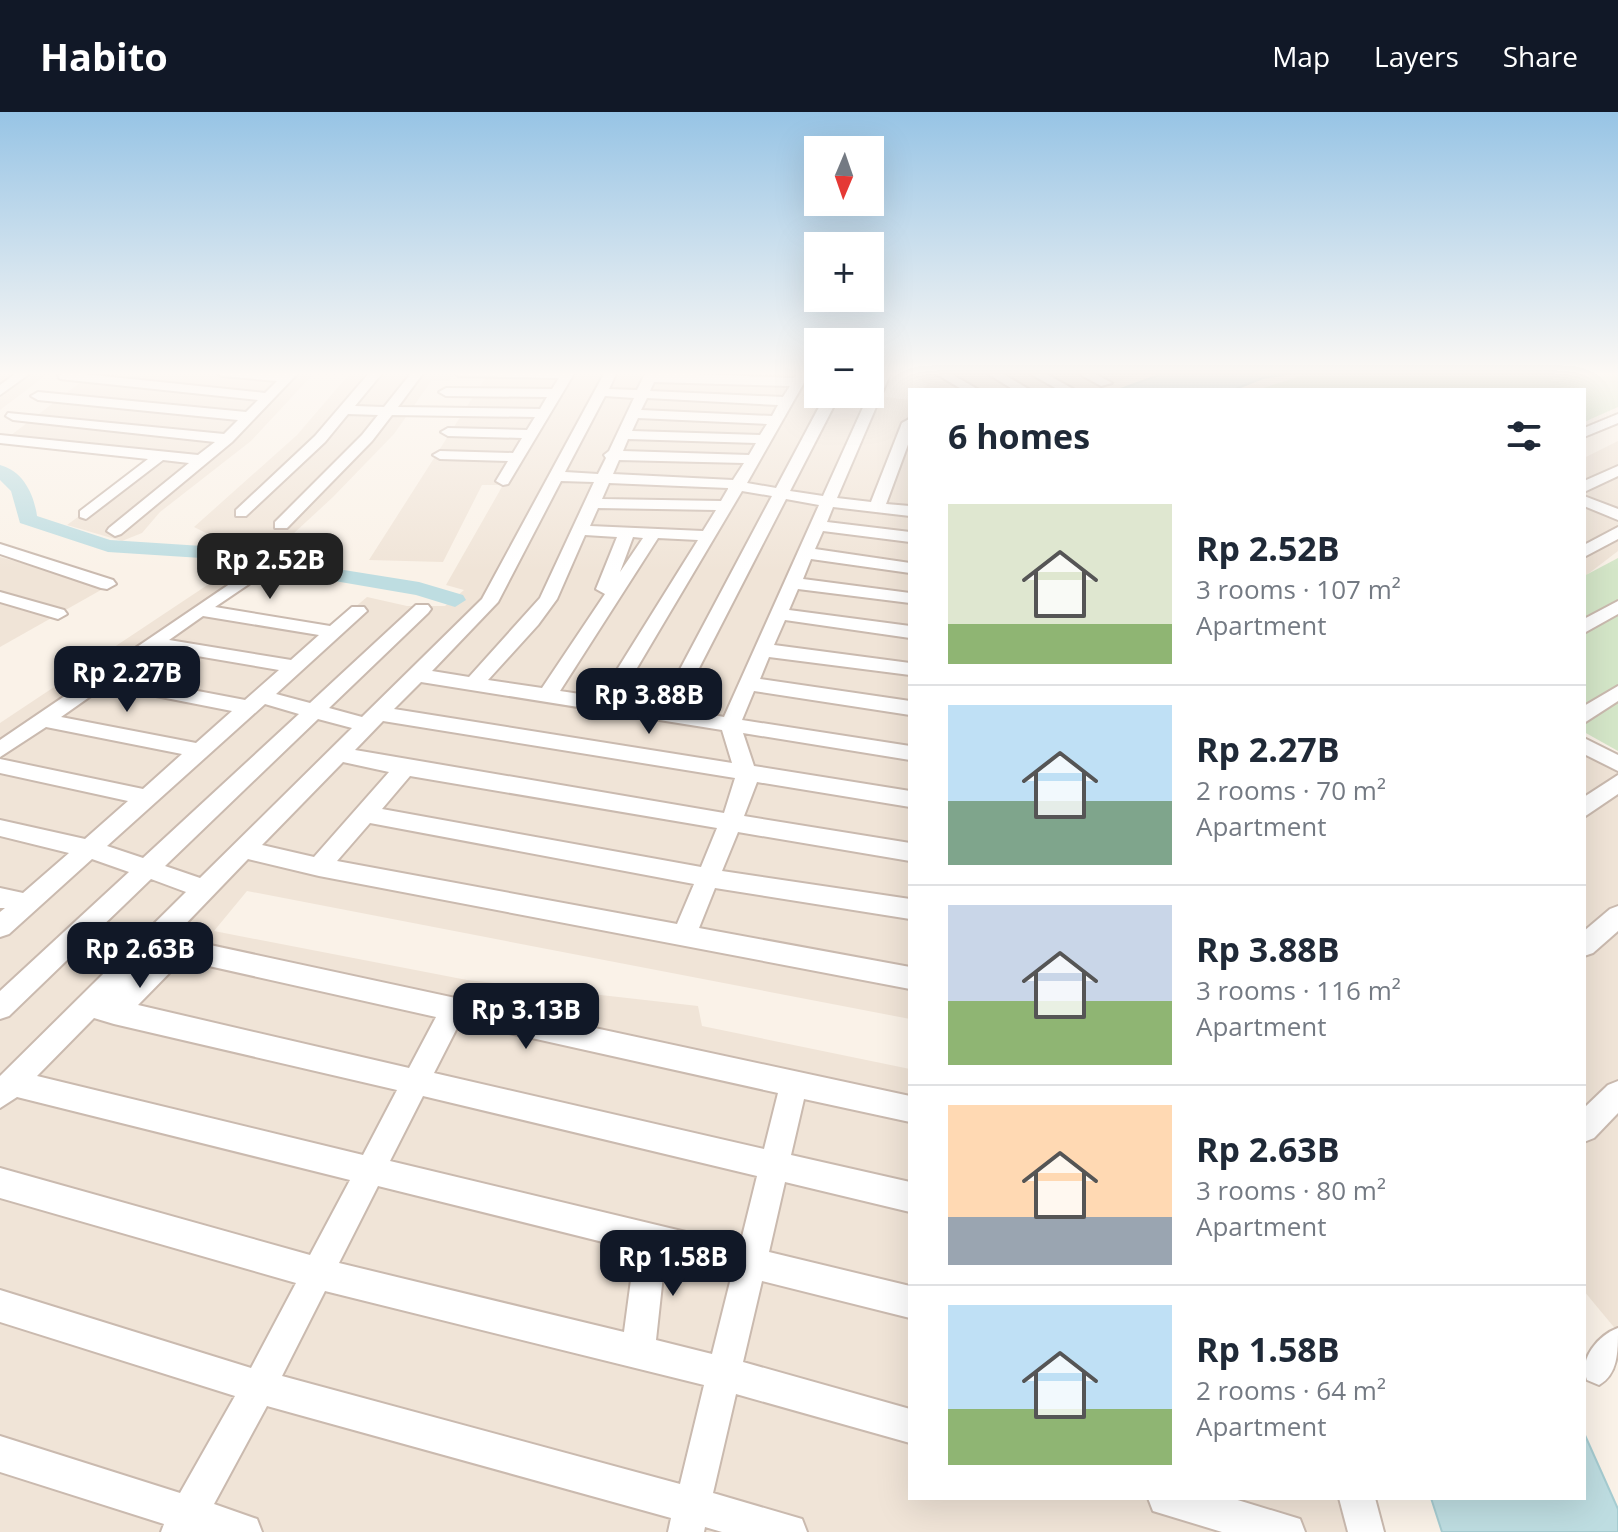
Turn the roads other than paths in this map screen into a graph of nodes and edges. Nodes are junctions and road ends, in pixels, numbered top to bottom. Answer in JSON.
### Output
{"nodes":[{"id":1,"x":220,"y":438,"type":"edge"},
{"id":2,"x":321,"y":438,"type":"edge"},
{"id":3,"x":364,"y":438,"type":"edge"},
{"id":4,"x":527,"y":438,"type":"edge"},
{"id":5,"x":575,"y":438,"type":"edge"},
{"id":6,"x":619,"y":438,"type":"edge"},
{"id":7,"x":738,"y":438,"type":"edge"},
{"id":8,"x":809,"y":438,"type":"edge"},
{"id":9,"x":856,"y":438,"type":"edge"},
{"id":10,"x":903,"y":438,"type":"edge"},
{"id":11,"x":0,"y":439,"type":"edge"},
{"id":12,"x":227,"y":439,"type":"joint"},
{"id":13,"x":764,"y":439,"type":"joint"},
{"id":14,"x":440,"y":455,"type":"dead end"},
{"id":15,"x":611,"y":455,"type":"junction"},
{"id":16,"x":160,"y":456,"type":"junction"},
{"id":17,"x":516,"y":457,"type":"junction"},
{"id":18,"x":752,"y":459,"type":"junction"},
{"id":19,"x":202,"y":460,"type":"junction"},
{"id":20,"x":1618,"y":470,"type":"edge"},
{"id":21,"x":556,"y":476,"type":"junction"},
{"id":22,"x":601,"y":477,"type":"junction"},
{"id":23,"x":503,"y":481,"type":"dead end"},
{"id":24,"x":736,"y":486,"type":"junction"},
{"id":25,"x":1586,"y":486,"type":"edge"},
{"id":26,"x":779,"y":494,"type":"junction"},
{"id":27,"x":829,"y":502,"type":"junction"},
{"id":28,"x":1586,"y":502,"type":"edge"},
{"id":29,"x":592,"y":503,"type":"junction"},
{"id":30,"x":726,"y":506,"type":"junction"},
{"id":31,"x":877,"y":507,"type":"junction"},
{"id":32,"x":908,"y":511,"type":"edge"},
{"id":33,"x":241,"y":513,"type":"dead end"},
{"id":34,"x":86,"y":514,"type":"dead end"},
{"id":35,"x":1618,"y":515,"type":"edge"},
{"id":36,"x":281,"y":525,"type":"dead end"},
{"id":37,"x":819,"y":526,"type":"junction"},
{"id":38,"x":580,"y":530,"type":"junction"},
{"id":39,"x":115,"y":531,"type":"dead end"},
{"id":40,"x":627,"y":532,"type":"junction"},
{"id":41,"x":1618,"y":532,"type":"edge"},
{"id":42,"x":654,"y":533,"type":"junction"},
{"id":43,"x":708,"y":536,"type":"junction"},
{"id":44,"x":908,"y":537,"type":"edge"},
{"id":45,"x":0,"y":549,"type":"edge"},
{"id":46,"x":1586,"y":551,"type":"edge"},
{"id":47,"x":807,"y":553,"type":"junction"},
{"id":48,"x":908,"y":568,"type":"edge"},
{"id":49,"x":243,"y":580,"type":"dead end"},
{"id":50,"x":794,"y":583,"type":"junction"},
{"id":51,"x":107,"y":584,"type":"dead end"},
{"id":52,"x":605,"y":589,"type":"dead end"},
{"id":53,"x":0,"y":597,"type":"edge"},
{"id":54,"x":908,"y":598,"type":"edge"},
{"id":55,"x":1618,"y":606,"type":"edge"},
{"id":56,"x":422,"y":609,"type":"dead end"},
{"id":57,"x":199,"y":610,"type":"junction"},
{"id":58,"x":358,"y":611,"type":"dead end"},
{"id":59,"x":58,"y":614,"type":"dead end"},
{"id":60,"x":780,"y":614,"type":"junction"},
{"id":61,"x":1586,"y":626,"type":"edge"},
{"id":62,"x":333,"y":632,"type":"junction"},
{"id":63,"x":908,"y":632,"type":"edge"},
{"id":64,"x":153,"y":643,"type":"junction"},
{"id":65,"x":764,"y":650,"type":"junction"},
{"id":66,"x":295,"y":667,"type":"junction"},
{"id":67,"x":908,"y":669,"type":"edge"},
{"id":68,"x":418,"y":675,"type":"junction"},
{"id":69,"x":102,"y":679,"type":"junction"},
{"id":70,"x":474,"y":683,"type":"junction"},
{"id":71,"x":748,"y":684,"type":"junction"},
{"id":72,"x":1618,"y":692,"type":"edge"},
{"id":73,"x":548,"y":694,"type":"junction"},
{"id":74,"x":257,"y":702,"type":"junction"},
{"id":75,"x":606,"y":704,"type":"junction"},
{"id":76,"x":908,"y":708,"type":"edge"},
{"id":77,"x":1587,"y":710,"type":"edge"},
{"id":78,"x":316,"y":712,"type":"junction"},
{"id":79,"x":666,"y":713,"type":"junction"},
{"id":80,"x":44,"y":720,"type":"junction"},
{"id":81,"x":375,"y":720,"type":"junction"},
{"id":82,"x":730,"y":725,"type":"junction"},
{"id":83,"x":1586,"y":746,"type":"edge"},
{"id":84,"x":0,"y":750,"type":"edge"},
{"id":85,"x":201,"y":751,"type":"junction"},
{"id":86,"x":908,"y":753,"type":"edge"},
{"id":87,"x":341,"y":754,"type":"junction"},
{"id":88,"x":1618,"y":764,"type":"edge"},
{"id":89,"x":0,"y":766,"type":"edge"},
{"id":90,"x":405,"y":768,"type":"junction"},
{"id":91,"x":746,"y":773,"type":"junction"},
{"id":92,"x":1618,"y":783,"type":"edge"},
{"id":93,"x":149,"y":798,"type":"junction"},
{"id":94,"x":908,"y":799,"type":"edge"},
{"id":95,"x":1586,"y":807,"type":"edge"},
{"id":96,"x":366,"y":814,"type":"junction"},
{"id":97,"x":733,"y":821,"type":"junction"},
{"id":98,"x":0,"y":828,"type":"edge"},
{"id":99,"x":90,"y":849,"type":"junction"},
{"id":100,"x":245,"y":850,"type":"junction"},
{"id":101,"x":908,"y":852,"type":"edge"},
{"id":102,"x":319,"y":867,"type":"junction"},
{"id":103,"x":145,"y":870,"type":"junction"},
{"id":104,"x":709,"y":878,"type":"junction"},
{"id":105,"x":206,"y":889,"type":"junction"},
{"id":106,"x":0,"y":898,"type":"edge"},
{"id":107,"x":27,"y":903,"type":"junction"},
{"id":108,"x":908,"y":909,"type":"edge"},
{"id":109,"x":1618,"y":916,"type":"edge"},
{"id":110,"x":0,"y":927,"type":"edge"},
{"id":111,"x":684,"y":936,"type":"junction"},
{"id":112,"x":1586,"y":944,"type":"edge"},
{"id":113,"x":166,"y":945,"type":"junction"},
{"id":114,"x":908,"y":978,"type":"edge"},
{"id":115,"x":0,"y":1008,"type":"edge"},
{"id":116,"x":102,"y":1009,"type":"junction"},
{"id":117,"x":453,"y":1010,"type":"junction"},
{"id":118,"x":416,"y":1082,"type":"junction"},
{"id":119,"x":794,"y":1083,"type":"junction"},
{"id":120,"x":6,"y":1089,"type":"edge"},
{"id":121,"x":1618,"y":1094,"type":"edge"},
{"id":122,"x":908,"y":1109,"type":"edge"},
{"id":123,"x":1586,"y":1126,"type":"edge"},
{"id":124,"x":776,"y":1165,"type":"junction"},
{"id":125,"x":369,"y":1170,"type":"junction"},
{"id":126,"x":0,"y":1183,"type":"edge"},
{"id":127,"x":908,"y":1197,"type":"edge"},
{"id":128,"x":652,"y":1237,"type":"junction"},
{"id":129,"x":752,"y":1262,"type":"junction"},
{"id":130,"x":317,"y":1273,"type":"junction"},
{"id":131,"x":908,"y":1301,"type":"edge"},
{"id":132,"x":0,"y":1306,"type":"edge"},
{"id":133,"x":638,"y":1353,"type":"junction"},
{"id":134,"x":726,"y":1374,"type":"junction"},
{"id":135,"x":259,"y":1387,"type":"junction"},
{"id":136,"x":908,"y":1425,"type":"edge"},
{"id":137,"x":0,"y":1454,"type":"edge"},
{"id":138,"x":1173,"y":1500,"type":"edge"},
{"id":139,"x":1358,"y":1500,"type":"edge"},
{"id":140,"x":689,"y":1518,"type":"edge"},
{"id":141,"x":184,"y":1523,"type":"edge"},
{"id":142,"x":244,"y":1532,"type":"edge"},
{"id":143,"x":789,"y":1532,"type":"edge"},
{"id":144,"x":1287,"y":1532,"type":"edge"},
{"id":145,"x":1366,"y":1532,"type":"edge"}],
"edges":[{"from":1,"to":12,"type":"street"},
{"from":2,"to":33,"type":"street"},
{"from":3,"to":36,"type":"street"},
{"from":4,"to":17,"type":"street"},
{"from":5,"to":21,"type":"street"},
{"from":6,"to":15,"type":"street"},
{"from":7,"to":13,"type":"street"},
{"from":8,"to":26,"type":"street"},
{"from":9,"to":27,"type":"street"},
{"from":10,"to":31,"type":"street"},
{"from":11,"to":16,"type":"street"},
{"from":12,"to":19,"type":"street"},
{"from":13,"to":18,"type":"street"},
{"from":14,"to":17,"type":"street"},
{"from":15,"to":18,"type":"street"},
{"from":15,"to":22,"type":"street"},
{"from":16,"to":19,"type":"street"},
{"from":16,"to":34,"type":"street"},
{"from":17,"to":23,"type":"street"},
{"from":18,"to":24,"type":"street"},
{"from":19,"to":39,"type":"street"},
{"from":20,"to":25,"type":"street"},
{"from":21,"to":22,"type":"street"},
{"from":21,"to":68,"type":"street"},
{"from":22,"to":24,"type":"street"},
{"from":22,"to":29,"type":"street"},
{"from":24,"to":26,"type":"street"},
{"from":24,"to":30,"type":"street"},
{"from":26,"to":27,"type":"street"},
{"from":26,"to":79,"type":"street"},
{"from":27,"to":31,"type":"street"},
{"from":27,"to":37,"type":"street"},
{"from":28,"to":35,"type":"street"},
{"from":29,"to":30,"type":"street"},
{"from":29,"to":38,"type":"street"},
{"from":30,"to":43,"type":"street"},
{"from":31,"to":32,"type":"street"},
{"from":37,"to":44,"type":"street"},
{"from":37,"to":47,"type":"street"},
{"from":38,"to":40,"type":"street"},
{"from":38,"to":70,"type":"street"},
{"from":40,"to":42,"type":"street"},
{"from":40,"to":52,"type":"street"},
{"from":41,"to":46,"type":"street"},
{"from":42,"to":43,"type":"street"},
{"from":42,"to":73,"type":"street"},
{"from":43,"to":75,"type":"street"},
{"from":45,"to":51,"type":"street"},
{"from":47,"to":48,"type":"street"},
{"from":47,"to":50,"type":"street"},
{"from":49,"to":57,"type":"street"},
{"from":50,"to":54,"type":"street"},
{"from":50,"to":60,"type":"street"},
{"from":53,"to":59,"type":"street"},
{"from":55,"to":61,"type":"street"},
{"from":56,"to":78,"type":"street"},
{"from":57,"to":62,"type":"street"},
{"from":57,"to":64,"type":"street"},
{"from":58,"to":62,"type":"street"},
{"from":60,"to":63,"type":"street"},
{"from":60,"to":65,"type":"street"},
{"from":62,"to":66,"type":"street"},
{"from":64,"to":66,"type":"street"},
{"from":64,"to":69,"type":"street"},
{"from":65,"to":67,"type":"street"},
{"from":65,"to":71,"type":"street"},
{"from":66,"to":74,"type":"street"},
{"from":68,"to":70,"type":"street"},
{"from":68,"to":81,"type":"street"},
{"from":69,"to":74,"type":"street"},
{"from":69,"to":80,"type":"street"},
{"from":70,"to":73,"type":"street"},
{"from":71,"to":76,"type":"street"},
{"from":71,"to":82,"type":"street"},
{"from":72,"to":77,"type":"street"},
{"from":73,"to":75,"type":"street"},
{"from":74,"to":78,"type":"street"},
{"from":74,"to":85,"type":"street"},
{"from":75,"to":79,"type":"street"},
{"from":78,"to":81,"type":"street"},
{"from":78,"to":103,"type":"street"},
{"from":79,"to":82,"type":"street"},
{"from":80,"to":84,"type":"street"},
{"from":80,"to":85,"type":"street"},
{"from":81,"to":87,"type":"street"},
{"from":81,"to":91,"type":"street"},
{"from":82,"to":86,"type":"street"},
{"from":82,"to":91,"type":"street"},
{"from":83,"to":88,"type":"street"},
{"from":85,"to":93,"type":"street"},
{"from":87,"to":90,"type":"street"},
{"from":87,"to":100,"type":"street"},
{"from":89,"to":93,"type":"street"},
{"from":90,"to":96,"type":"street"},
{"from":90,"to":97,"type":"street"},
{"from":91,"to":94,"type":"street"},
{"from":91,"to":97,"type":"street"},
{"from":92,"to":95,"type":"street"},
{"from":93,"to":99,"type":"street"},
{"from":96,"to":102,"type":"street"},
{"from":96,"to":104,"type":"street"},
{"from":97,"to":101,"type":"street"},
{"from":97,"to":104,"type":"street"},
{"from":98,"to":99,"type":"street"},
{"from":99,"to":103,"type":"street"},
{"from":99,"to":107,"type":"street"},
{"from":100,"to":102,"type":"street"},
{"from":100,"to":105,"type":"street"},
{"from":102,"to":111,"type":"street"},
{"from":103,"to":105,"type":"street"},
{"from":103,"to":115,"type":"street"},
{"from":104,"to":108,"type":"street"},
{"from":104,"to":111,"type":"street"},
{"from":105,"to":113,"type":"street"},
{"from":106,"to":107,"type":"street"},
{"from":107,"to":110,"type":"street"},
{"from":109,"to":112,"type":"street"},
{"from":111,"to":114,"type":"street"},
{"from":113,"to":116,"type":"street"},
{"from":113,"to":117,"type":"street"},
{"from":116,"to":118,"type":"street"},
{"from":116,"to":120,"type":"street"},
{"from":117,"to":118,"type":"street"},
{"from":117,"to":119,"type":"street"},
{"from":118,"to":124,"type":"street"},
{"from":118,"to":125,"type":"street"},
{"from":119,"to":122,"type":"street"},
{"from":119,"to":124,"type":"street"},
{"from":120,"to":125,"type":"street"},
{"from":121,"to":123,"type":"street"},
{"from":124,"to":127,"type":"street"},
{"from":124,"to":129,"type":"street"},
{"from":125,"to":128,"type":"street"},
{"from":125,"to":130,"type":"street"},
{"from":126,"to":130,"type":"street"},
{"from":128,"to":129,"type":"street"},
{"from":128,"to":133,"type":"street"},
{"from":129,"to":131,"type":"street"},
{"from":129,"to":134,"type":"street"},
{"from":130,"to":133,"type":"street"},
{"from":130,"to":135,"type":"street"},
{"from":132,"to":135,"type":"street"},
{"from":133,"to":134,"type":"street"},
{"from":134,"to":136,"type":"street"},
{"from":134,"to":140,"type":"street"},
{"from":135,"to":140,"type":"street"},
{"from":135,"to":141,"type":"street"},
{"from":137,"to":141,"type":"street"},
{"from":138,"to":144,"type":"street"},
{"from":139,"to":145,"type":"street"},
{"from":140,"to":143,"type":"street"},
{"from":141,"to":142,"type":"street"}]}
